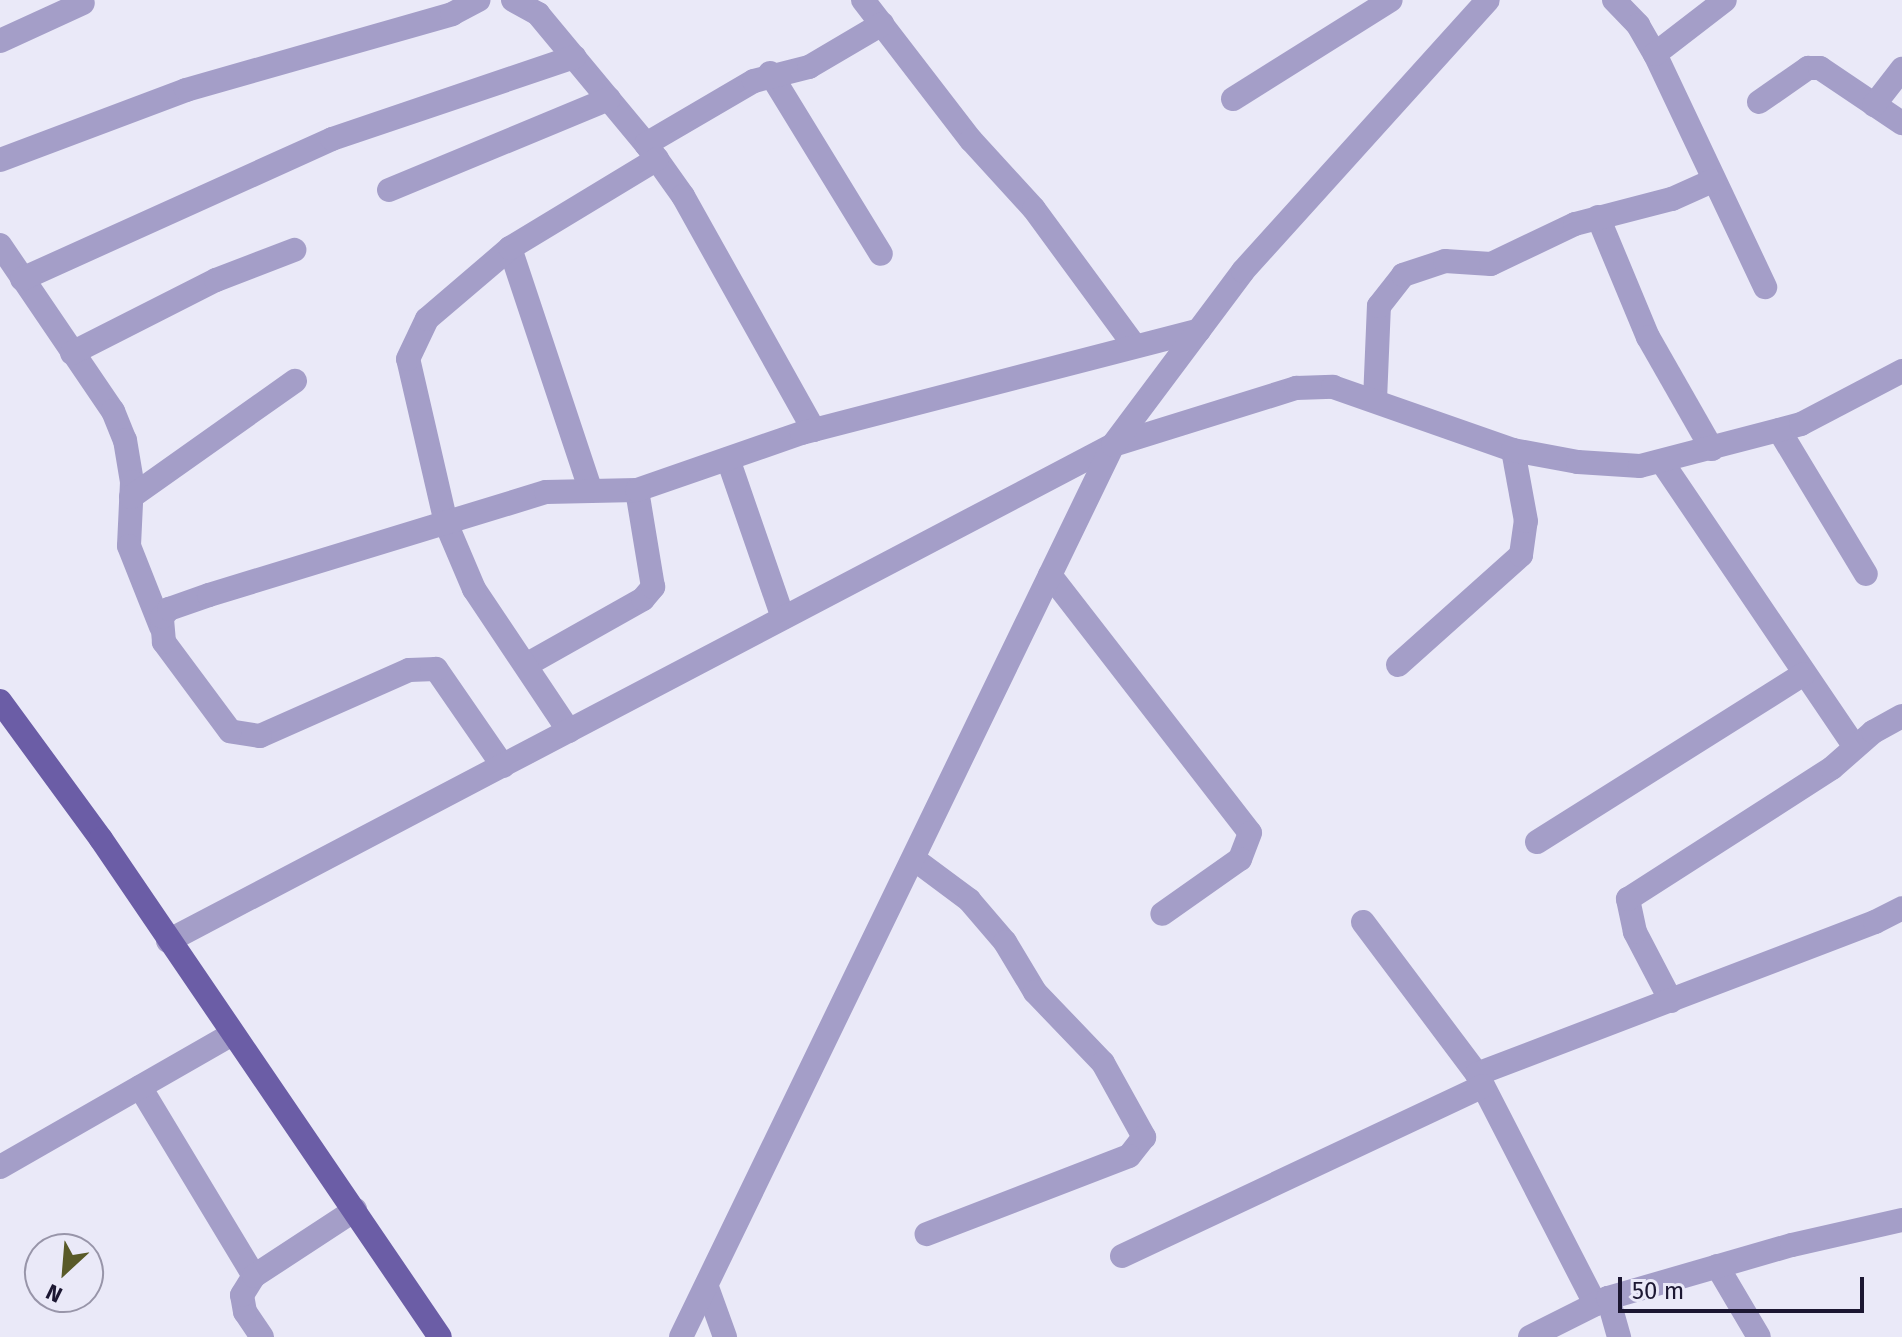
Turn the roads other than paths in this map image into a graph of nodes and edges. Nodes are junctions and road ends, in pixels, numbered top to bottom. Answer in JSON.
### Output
{"nodes":[{"id":1,"x":478,"y":0,"type":"edge"},
{"id":2,"x":513,"y":0,"type":"edge"},
{"id":3,"x":863,"y":0,"type":"edge"},
{"id":4,"x":1391,"y":0,"type":"edge"},
{"id":5,"x":1488,"y":0,"type":"edge"},
{"id":6,"x":1614,"y":0,"type":"edge"},
{"id":7,"x":1725,"y":0,"type":"edge"},
{"id":8,"x":83,"y":3,"type":"dead end"},
{"id":9,"x":882,"y":24,"type":"junction"},
{"id":10,"x":0,"y":41,"type":"edge"},
{"id":11,"x":1655,"y":54,"type":"junction"},
{"id":12,"x":574,"y":57,"type":"junction"},
{"id":13,"x":1902,"y":69,"type":"edge"},
{"id":14,"x":770,"y":73,"type":"junction"},
{"id":15,"x":609,"y":99,"type":"junction"},
{"id":16,"x":1233,"y":99,"type":"dead end"},
{"id":17,"x":1759,"y":102,"type":"dead end"},
{"id":18,"x":1874,"y":105,"type":"junction"},
{"id":19,"x":1902,"y":123,"type":"edge"},
{"id":20,"x":651,"y":152,"type":"junction"},
{"id":21,"x":0,"y":160,"type":"edge"},
{"id":22,"x":1712,"y":181,"type":"junction"},
{"id":23,"x":389,"y":190,"type":"dead end"},
{"id":24,"x":1598,"y":217,"type":"junction"},
{"id":25,"x":0,"y":245,"type":"edge"},
{"id":26,"x":510,"y":248,"type":"junction"},
{"id":27,"x":294,"y":250,"type":"dead end"},
{"id":28,"x":881,"y":254,"type":"dead end"},
{"id":29,"x":22,"y":279,"type":"junction"},
{"id":30,"x":1765,"y":287,"type":"dead end"},
{"id":31,"x":1199,"y":330,"type":"junction"},
{"id":32,"x":1134,"y":345,"type":"junction"},
{"id":33,"x":72,"y":353,"type":"junction"},
{"id":34,"x":1902,"y":371,"type":"edge"},
{"id":35,"x":295,"y":381,"type":"dead end"},
{"id":36,"x":1375,"y":400,"type":"junction"},
{"id":37,"x":814,"y":430,"type":"junction"},
{"id":38,"x":1779,"y":430,"type":"junction"},
{"id":39,"x":1113,"y":445,"type":"junction"},
{"id":40,"x":1712,"y":449,"type":"junction"},
{"id":41,"x":1513,"y":450,"type":"junction"},
{"id":42,"x":728,"y":459,"type":"junction"},
{"id":43,"x":1662,"y":462,"type":"junction"},
{"id":44,"x":637,"y":490,"type":"junction"},
{"id":45,"x":591,"y":491,"type":"junction"},
{"id":46,"x":131,"y":497,"type":"junction"},
{"id":47,"x":446,"y":523,"type":"junction"},
{"id":48,"x":1866,"y":574,"type":"dead end"},
{"id":49,"x":1050,"y":575,"type":"junction"},
{"id":50,"x":783,"y":618,"type":"junction"},
{"id":51,"x":161,"y":627,"type":"junction"},
{"id":52,"x":526,"y":665,"type":"junction"},
{"id":53,"x":1398,"y":665,"type":"dead end"},
{"id":54,"x":1804,"y":674,"type":"junction"},
{"id":55,"x":0,"y":701,"type":"edge"},
{"id":56,"x":1902,"y":716,"type":"edge"},
{"id":57,"x":569,"y":731,"type":"junction"},
{"id":58,"x":1854,"y":746,"type":"junction"},
{"id":59,"x":503,"y":766,"type":"junction"},
{"id":60,"x":1537,"y":842,"type":"dead end"},
{"id":61,"x":914,"y":859,"type":"junction"},
{"id":62,"x":1902,"y":908,"type":"edge"},
{"id":63,"x":1162,"y":914,"type":"dead end"},
{"id":64,"x":1363,"y":922,"type":"dead end"},
{"id":65,"x":168,"y":941,"type":"junction"},
{"id":66,"x":1671,"y":1001,"type":"junction"},
{"id":67,"x":232,"y":1034,"type":"junction"},
{"id":68,"x":1480,"y":1080,"type":"junction"},
{"id":69,"x":140,"y":1087,"type":"junction"},
{"id":70,"x":0,"y":1167,"type":"edge"},
{"id":71,"x":355,"y":1210,"type":"junction"},
{"id":72,"x":1902,"y":1220,"type":"edge"},
{"id":73,"x":927,"y":1234,"type":"dead end"},
{"id":74,"x":1122,"y":1256,"type":"dead end"},
{"id":75,"x":1717,"y":1266,"type":"junction"},
{"id":76,"x":254,"y":1276,"type":"junction"},
{"id":77,"x":708,"y":1290,"type":"junction"},
{"id":78,"x":1601,"y":1301,"type":"junction"},
{"id":79,"x":262,"y":1337,"type":"edge"},
{"id":80,"x":440,"y":1337,"type":"edge"},
{"id":81,"x":681,"y":1337,"type":"edge"},
{"id":82,"x":725,"y":1337,"type":"edge"},
{"id":83,"x":1530,"y":1337,"type":"edge"},
{"id":84,"x":1619,"y":1337,"type":"edge"},
{"id":85,"x":1759,"y":1337,"type":"edge"}],
"edges":[{"from":1,"to":21,"type":"street"},
{"from":2,"to":12,"type":"street"},
{"from":3,"to":9,"type":"street"},
{"from":4,"to":16,"type":"street"},
{"from":5,"to":31,"type":"street"},
{"from":6,"to":11,"type":"street"},
{"from":7,"to":11,"type":"street"},
{"from":8,"to":10,"type":"street"},
{"from":9,"to":14,"type":"street"},
{"from":9,"to":32,"type":"street"},
{"from":11,"to":22,"type":"street"},
{"from":12,"to":15,"type":"street"},
{"from":12,"to":29,"type":"street"},
{"from":13,"to":18,"type":"street"},
{"from":14,"to":20,"type":"street"},
{"from":14,"to":28,"type":"street"},
{"from":15,"to":20,"type":"street"},
{"from":15,"to":23,"type":"street"},
{"from":17,"to":18,"type":"street"},
{"from":18,"to":19,"type":"street"},
{"from":20,"to":26,"type":"street"},
{"from":20,"to":37,"type":"street"},
{"from":22,"to":24,"type":"street"},
{"from":22,"to":30,"type":"street"},
{"from":24,"to":36,"type":"street"},
{"from":24,"to":40,"type":"street"},
{"from":25,"to":29,"type":"street"},
{"from":26,"to":45,"type":"street"},
{"from":26,"to":47,"type":"street"},
{"from":27,"to":33,"type":"street"},
{"from":29,"to":33,"type":"street"},
{"from":31,"to":32,"type":"street"},
{"from":31,"to":39,"type":"street"},
{"from":32,"to":37,"type":"street"},
{"from":33,"to":46,"type":"street"},
{"from":34,"to":38,"type":"street"},
{"from":35,"to":46,"type":"street"},
{"from":36,"to":39,"type":"street"},
{"from":36,"to":41,"type":"street"},
{"from":37,"to":42,"type":"street"},
{"from":38,"to":40,"type":"street"},
{"from":38,"to":48,"type":"street"},
{"from":39,"to":49,"type":"street"},
{"from":39,"to":50,"type":"street"},
{"from":40,"to":43,"type":"street"},
{"from":41,"to":43,"type":"street"},
{"from":41,"to":53,"type":"street"},
{"from":42,"to":44,"type":"street"},
{"from":42,"to":50,"type":"street"},
{"from":43,"to":54,"type":"street"},
{"from":44,"to":45,"type":"street"},
{"from":44,"to":52,"type":"street"},
{"from":45,"to":47,"type":"street"},
{"from":46,"to":51,"type":"street"},
{"from":47,"to":51,"type":"street"},
{"from":47,"to":52,"type":"street"},
{"from":49,"to":61,"type":"street"},
{"from":49,"to":63,"type":"street"},
{"from":50,"to":57,"type":"street"},
{"from":51,"to":59,"type":"street"},
{"from":52,"to":57,"type":"street"},
{"from":54,"to":58,"type":"street"},
{"from":54,"to":60,"type":"street"},
{"from":55,"to":65,"type":"main road"},
{"from":56,"to":58,"type":"street"},
{"from":57,"to":59,"type":"street"},
{"from":58,"to":66,"type":"street"},
{"from":59,"to":65,"type":"street"},
{"from":61,"to":73,"type":"street"},
{"from":61,"to":77,"type":"street"},
{"from":62,"to":66,"type":"street"},
{"from":64,"to":68,"type":"street"},
{"from":65,"to":67,"type":"main road"},
{"from":66,"to":68,"type":"street"},
{"from":67,"to":69,"type":"street"},
{"from":67,"to":71,"type":"main road"},
{"from":68,"to":74,"type":"street"},
{"from":68,"to":78,"type":"street"},
{"from":69,"to":70,"type":"street"},
{"from":69,"to":76,"type":"street"},
{"from":71,"to":76,"type":"street"},
{"from":71,"to":80,"type":"main road"},
{"from":72,"to":75,"type":"street"},
{"from":75,"to":78,"type":"street"},
{"from":75,"to":85,"type":"street"},
{"from":76,"to":79,"type":"street"},
{"from":77,"to":81,"type":"street"},
{"from":77,"to":82,"type":"street"},
{"from":78,"to":83,"type":"street"},
{"from":78,"to":84,"type":"street"}]}
